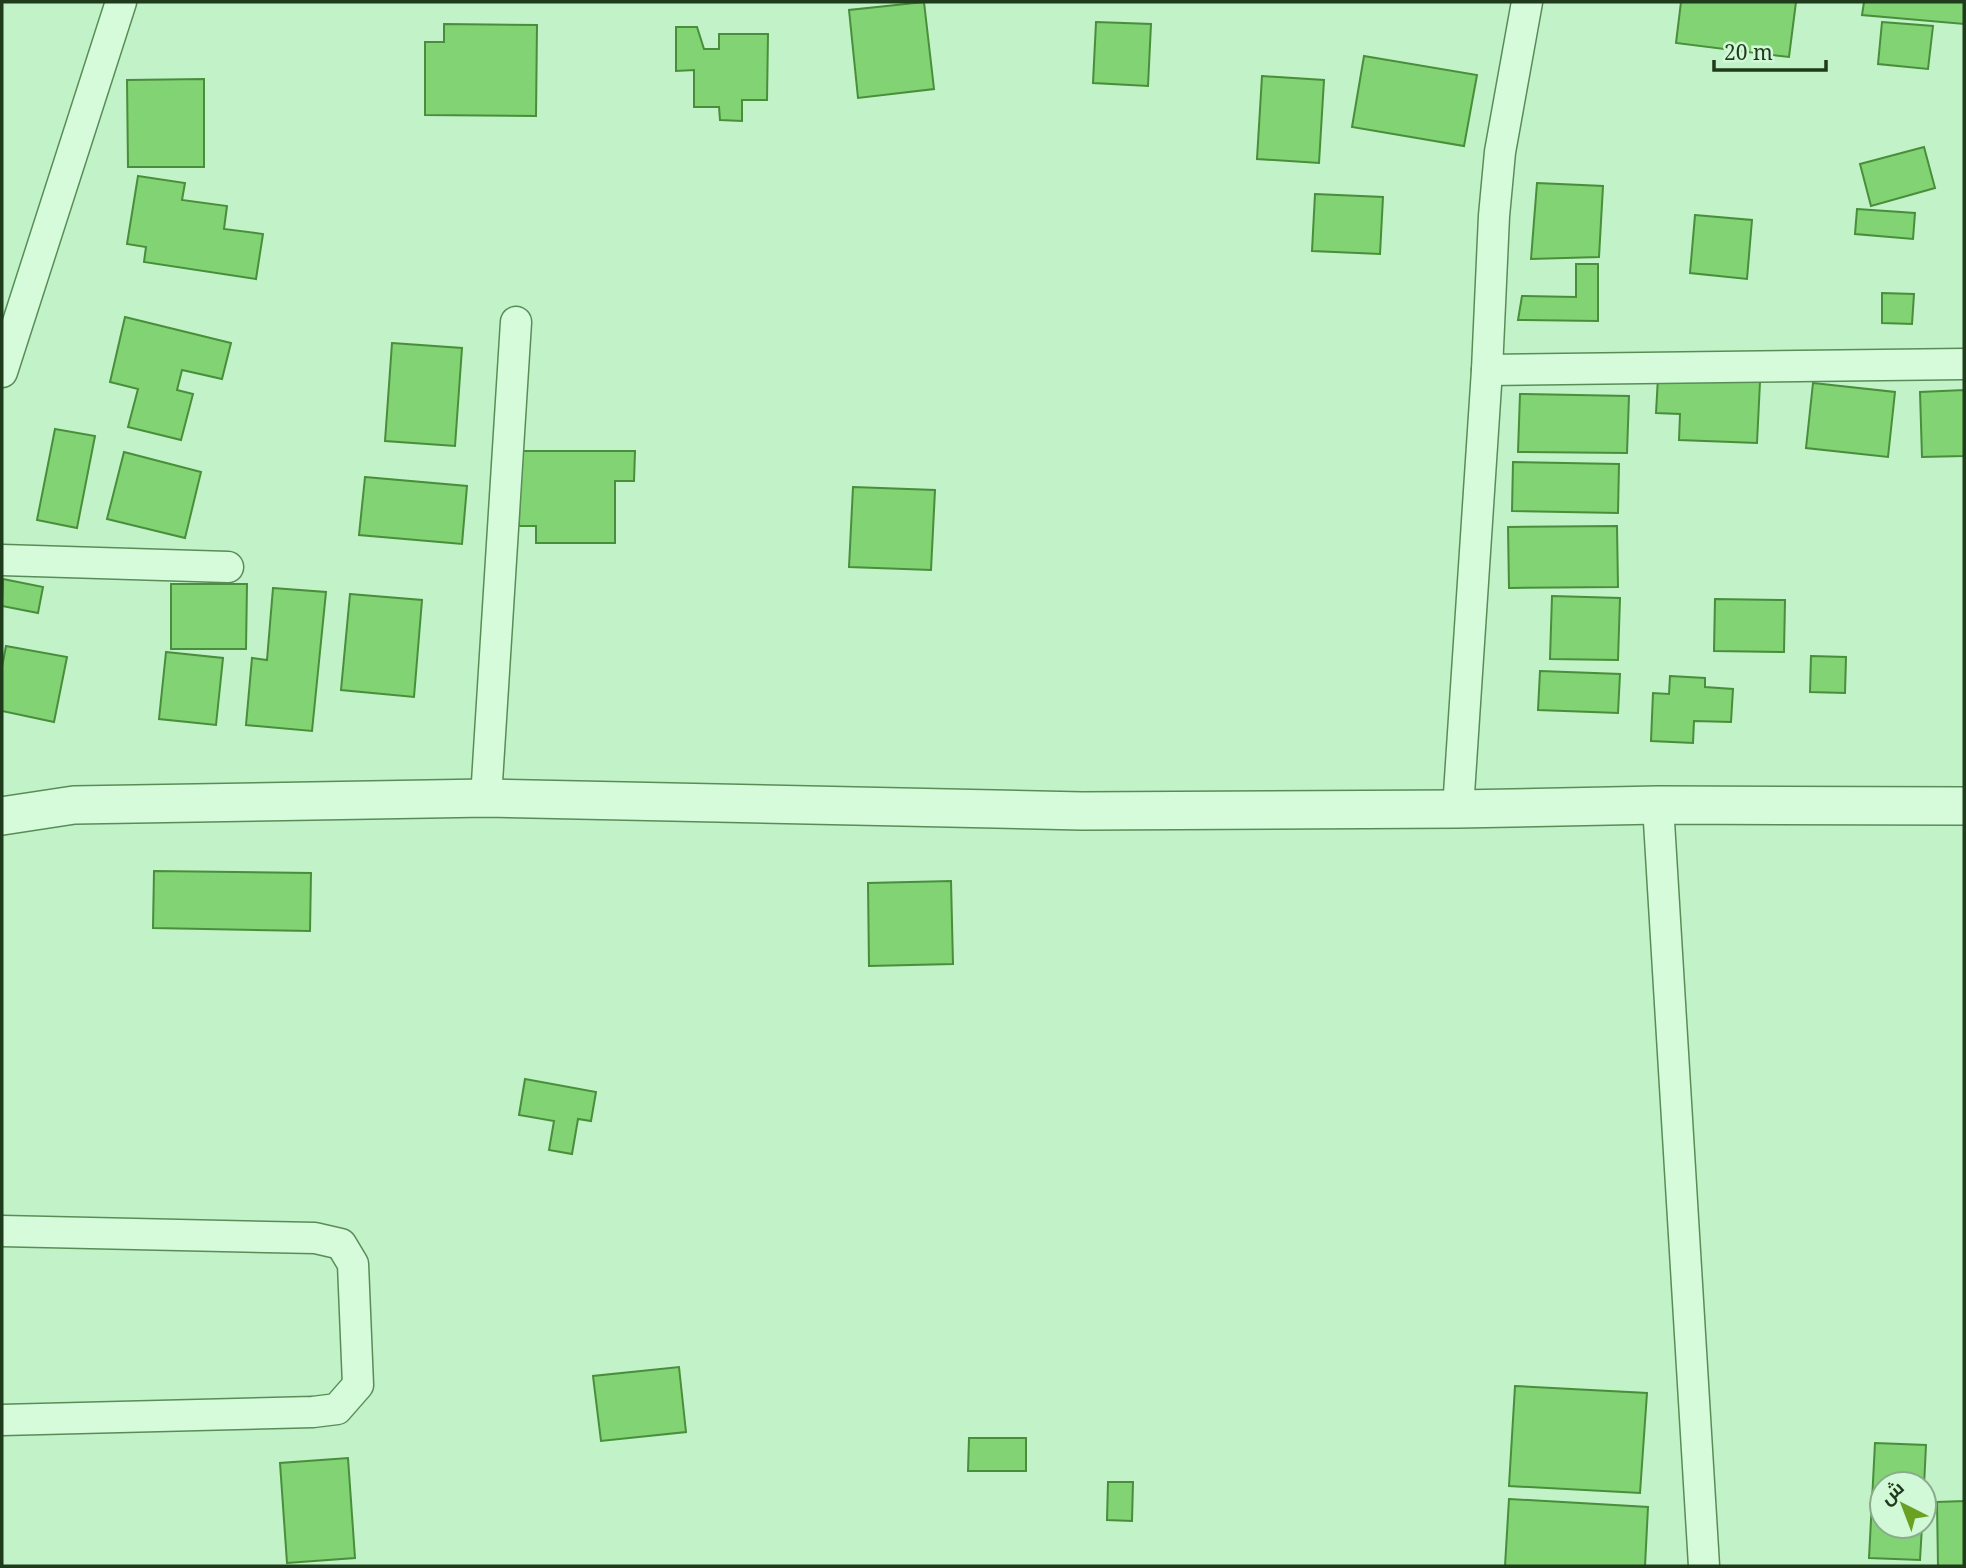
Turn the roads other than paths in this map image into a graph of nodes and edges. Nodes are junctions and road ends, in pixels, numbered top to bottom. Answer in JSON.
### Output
{"nodes":[{"id":1,"x":121,"y":2,"type":"edge"},
{"id":2,"x":1527,"y":2,"type":"edge"},
{"id":3,"x":516,"y":322,"type":"dead end"},
{"id":4,"x":1964,"y":364,"type":"edge"},
{"id":5,"x":1487,"y":369,"type":"junction"},
{"id":6,"x":2,"y":372,"type":"edge"},
{"id":7,"x":2,"y":560,"type":"edge"},
{"id":8,"x":228,"y":567,"type":"dead end"},
{"id":9,"x":486,"y":798,"type":"junction"},
{"id":10,"x":1658,"y":805,"type":"junction"},
{"id":11,"x":1964,"y":806,"type":"edge"},
{"id":12,"x":1458,"y":809,"type":"junction"},
{"id":13,"x":2,"y":816,"type":"edge"},
{"id":14,"x":2,"y":1231,"type":"edge"},
{"id":15,"x":2,"y":1420,"type":"edge"},
{"id":16,"x":1704,"y":1566,"type":"edge"}],
"edges":[{"from":1,"to":6,"type":"street"},
{"from":2,"to":5,"type":"street"},
{"from":3,"to":9,"type":"street"},
{"from":4,"to":5,"type":"street"},
{"from":5,"to":12,"type":"street"},
{"from":7,"to":8,"type":"street"},
{"from":9,"to":12,"type":"street"},
{"from":9,"to":13,"type":"street"},
{"from":10,"to":11,"type":"street"},
{"from":10,"to":12,"type":"street"},
{"from":10,"to":16,"type":"street"},
{"from":14,"to":15,"type":"street"}]}
